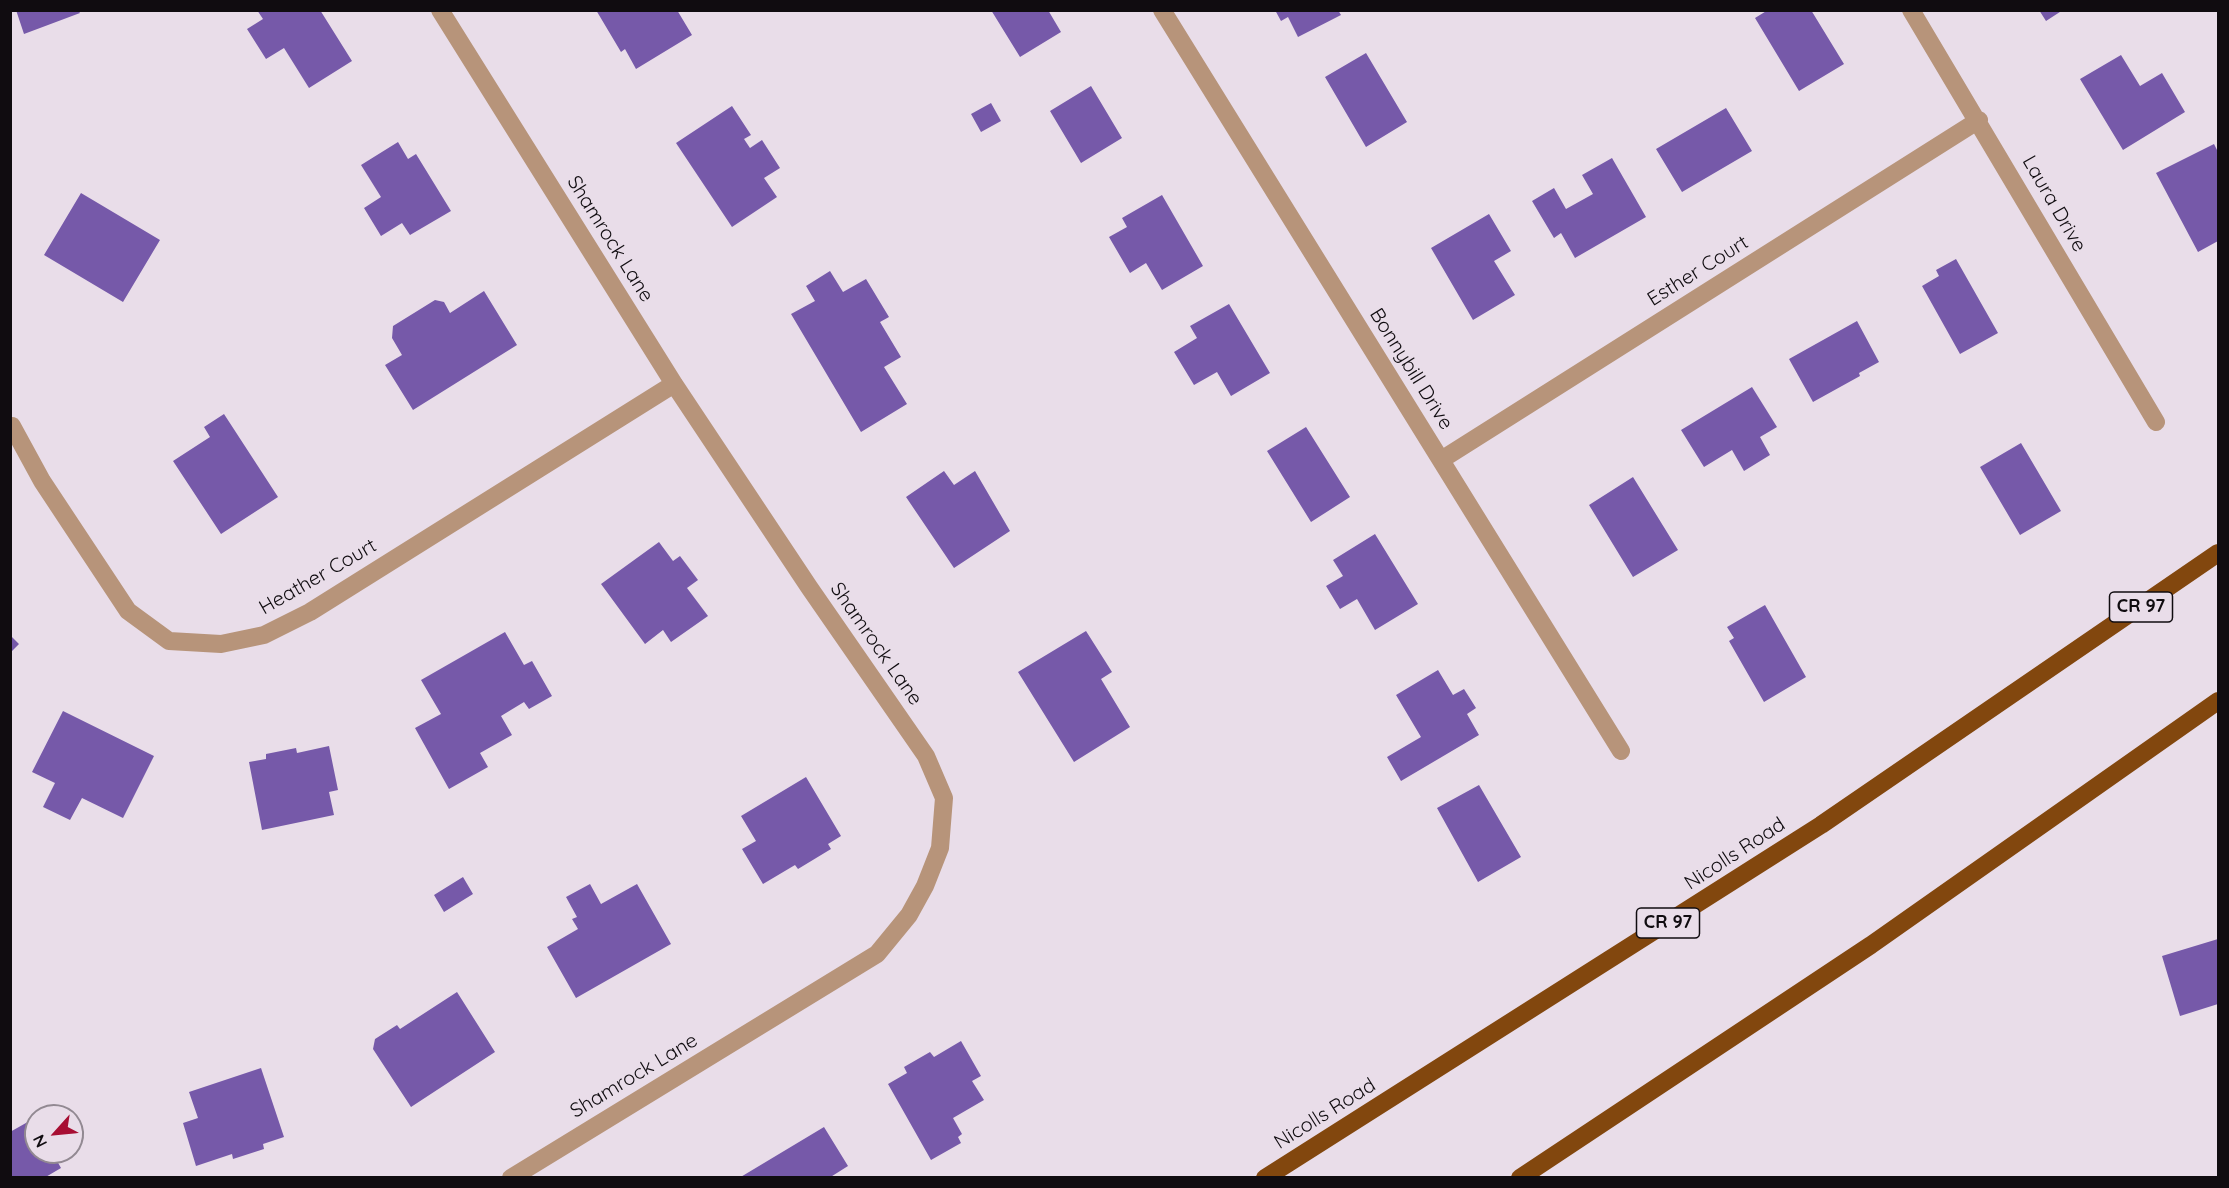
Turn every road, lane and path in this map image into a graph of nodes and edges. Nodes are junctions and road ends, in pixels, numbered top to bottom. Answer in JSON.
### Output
{"nodes":[{"id":1,"x":440,"y":10,"type":"edge"},
{"id":2,"x":1162,"y":10,"type":"edge"},
{"id":3,"x":1911,"y":10,"type":"edge"},
{"id":4,"x":1979,"y":120,"type":"junction"},
{"id":5,"x":674,"y":384,"type":"junction"},
{"id":6,"x":2156,"y":422,"type":"dead end"},
{"id":7,"x":12,"y":426,"type":"edge"},
{"id":8,"x":1441,"y":459,"type":"junction"},
{"id":9,"x":2218,"y":553,"type":"edge"},
{"id":10,"x":2218,"y":701,"type":"edge"},
{"id":11,"x":1621,"y":751,"type":"dead end"},
{"id":12,"x":512,"y":1178,"type":"edge"},
{"id":13,"x":1265,"y":1178,"type":"edge"},
{"id":14,"x":1520,"y":1178,"type":"edge"}],
"edges":[{"from":1,"to":5,"type":"street","name":"Shamrock Lane"},
{"from":2,"to":8,"type":"street","name":"Bonnybill Drive"},
{"from":3,"to":4,"type":"street","name":"Laura Drive"},
{"from":4,"to":6,"type":"street","name":"Laura Drive"},
{"from":4,"to":8,"type":"street","name":"Esther Court"},
{"from":5,"to":7,"type":"street","name":"Heather Court"},
{"from":5,"to":12,"type":"street","name":"Shamrock Lane"},
{"from":8,"to":11,"type":"street","name":"Bonnybill Drive"},
{"from":9,"to":13,"type":"highway","name":"Nicolls Road","number":"CR 97"},
{"from":10,"to":14,"type":"highway"}]}
